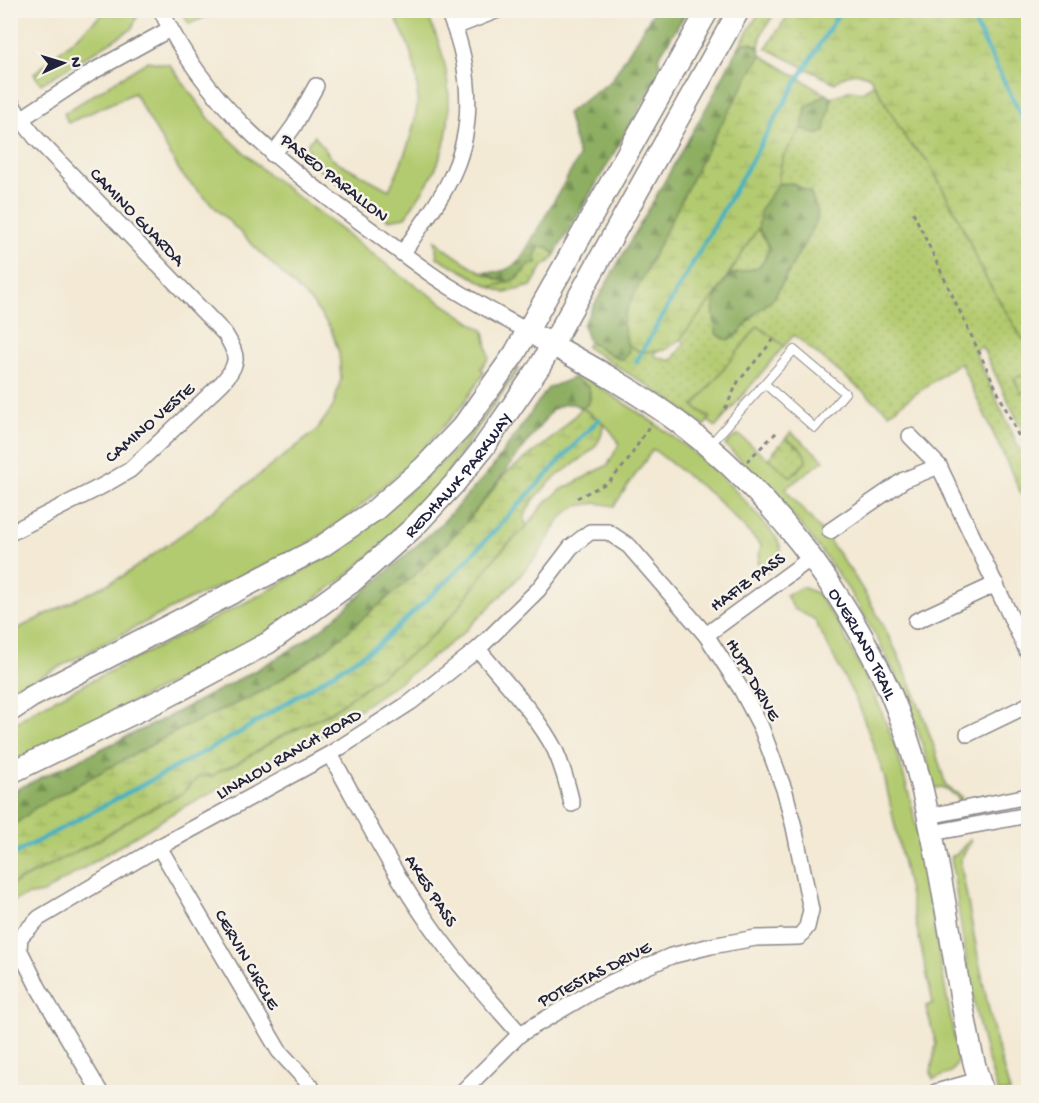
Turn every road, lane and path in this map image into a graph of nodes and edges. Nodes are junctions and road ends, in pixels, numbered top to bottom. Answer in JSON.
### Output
{"nodes":[{"id":1,"x":161,"y":10,"type":"edge"},
{"id":2,"x":447,"y":10,"type":"edge"},
{"id":3,"x":498,"y":10,"type":"edge"},
{"id":4,"x":708,"y":10,"type":"edge"},
{"id":5,"x":739,"y":10,"type":"edge"},
{"id":6,"x":455,"y":27,"type":"junction"},
{"id":7,"x":170,"y":30,"type":"junction"},
{"id":8,"x":316,"y":86,"type":"dead end"},
{"id":9,"x":10,"y":101,"type":"edge"},
{"id":10,"x":21,"y":119,"type":"junction"},
{"id":11,"x":273,"y":154,"type":"junction"},
{"id":12,"x":913,"y":212,"type":"dead end"},
{"id":13,"x":403,"y":253,"type":"junction"},
{"id":14,"x":527,"y":331,"type":"junction"},
{"id":15,"x":774,"y":339,"type":"dead end"},
{"id":16,"x":552,"y":345,"type":"junction"},
{"id":17,"x":236,"y":359,"type":"joint"},
{"id":18,"x":765,"y":384,"type":"junction"},
{"id":19,"x":724,"y":412,"type":"dead end"},
{"id":20,"x":651,"y":423,"type":"dead end"},
{"id":21,"x":778,"y":431,"type":"dead end"},
{"id":22,"x":910,"y":436,"type":"dead end"},
{"id":23,"x":708,"y":447,"type":"junction"},
{"id":24,"x":1029,"y":456,"type":"edge"},
{"id":25,"x":747,"y":461,"type":"dead end"},
{"id":26,"x":939,"y":466,"type":"junction"},
{"id":27,"x":577,"y":498,"type":"dead end"},
{"id":28,"x":12,"y":529,"type":"edge"},
{"id":29,"x":830,"y":531,"type":"dead end"},
{"id":30,"x":590,"y":532,"type":"joint"},
{"id":31,"x":812,"y":558,"type":"junction"},
{"id":32,"x":996,"y":584,"type":"junction"},
{"id":33,"x":916,"y":621,"type":"dead end"},
{"id":34,"x":706,"y":635,"type":"junction"},
{"id":35,"x":478,"y":649,"type":"junction"},
{"id":36,"x":1029,"y":653,"type":"edge"},
{"id":37,"x":1029,"y":705,"type":"edge"},
{"id":38,"x":10,"y":711,"type":"edge"},
{"id":39,"x":968,"y":734,"type":"dead end"},
{"id":40,"x":330,"y":754,"type":"junction"},
{"id":41,"x":10,"y":774,"type":"edge"},
{"id":42,"x":1029,"y":796,"type":"edge"},
{"id":43,"x":997,"y":802,"type":"junction"},
{"id":44,"x":572,"y":804,"type":"dead end"},
{"id":45,"x":1029,"y":815,"type":"edge"},
{"id":46,"x":1001,"y":820,"type":"junction"},
{"id":47,"x":930,"y":825,"type":"junction"},
{"id":48,"x":159,"y":847,"type":"junction"},
{"id":49,"x":808,"y":898,"type":"joint"},
{"id":50,"x":519,"y":1034,"type":"junction"},
{"id":51,"x":311,"y":1086,"type":"dead end"},
{"id":52,"x":981,"y":1086,"type":"edge"},
{"id":53,"x":100,"y":1092,"type":"edge"},
{"id":54,"x":462,"y":1092,"type":"edge"},
{"id":55,"x":936,"y":1092,"type":"edge"}],
"edges":[{"from":1,"to":7,"type":"street","name":"PASEO PARALLON"},
{"from":2,"to":6,"type":"street"},
{"from":3,"to":6,"type":"street"},
{"from":4,"to":14,"type":"main road","name":"REDHAWK PARKWAY"},
{"from":5,"to":16,"type":"main road","name":"REDHAWK PARKWAY"},
{"from":6,"to":13,"type":"street"},
{"from":7,"to":10,"type":"street"},
{"from":7,"to":11,"type":"street","name":"PASEO PARALLON"},
{"from":8,"to":11,"type":"street"},
{"from":9,"to":10,"type":"street","name":"CAMINO GUARDA"},
{"from":10,"to":17,"type":"street","name":"CAMINO GUARDA"},
{"from":11,"to":13,"type":"street","name":"PASEO PARALLON"},
{"from":12,"to":24,"type":"path"},
{"from":13,"to":14,"type":"street","name":"PASEO PARALLON"},
{"from":14,"to":16,"type":"main road","name":"OVERLAND TRAIL"},
{"from":14,"to":38,"type":"main road","name":"REDHAWK PARKWAY"},
{"from":15,"to":19,"type":"path"},
{"from":16,"to":23,"type":"main road","name":"OVERLAND TRAIL"},
{"from":16,"to":41,"type":"main road","name":"REDHAWK PARKWAY"},
{"from":17,"to":28,"type":"street","name":"CAMINO VESTE"},
{"from":18,"to":18,"type":"lane"},
{"from":18,"to":23,"type":"lane"},
{"from":20,"to":27,"type":"path"},
{"from":21,"to":25,"type":"path"},
{"from":22,"to":26,"type":"street"},
{"from":23,"to":31,"type":"main road","name":"OVERLAND TRAIL"},
{"from":26,"to":29,"type":"street"},
{"from":26,"to":32,"type":"street"},
{"from":30,"to":34,"type":"street","name":"HUPP DRIVE"},
{"from":30,"to":35,"type":"street","name":"LINALOU RANCH ROAD"},
{"from":31,"to":34,"type":"street","name":"HAFIZ PASS"},
{"from":31,"to":47,"type":"main road","name":"OVERLAND TRAIL"},
{"from":32,"to":33,"type":"street"},
{"from":32,"to":36,"type":"street"},
{"from":34,"to":49,"type":"street","name":"HUPP DRIVE"},
{"from":35,"to":40,"type":"street","name":"LINALOU RANCH ROAD"},
{"from":35,"to":44,"type":"street"},
{"from":37,"to":39,"type":"street"},
{"from":40,"to":48,"type":"street","name":"LINALOU RANCH ROAD"},
{"from":40,"to":50,"type":"street","name":"AKES PASS"},
{"from":42,"to":43,"type":"street"},
{"from":43,"to":46,"type":"lane"},
{"from":43,"to":47,"type":"street"},
{"from":45,"to":46,"type":"street"},
{"from":46,"to":47,"type":"street"},
{"from":47,"to":52,"type":"main road","name":"OVERLAND TRAIL"},
{"from":48,"to":51,"type":"street","name":"CERVIN CIRCLE"},
{"from":48,"to":53,"type":"street","name":"LINALOU RANCH ROAD"},
{"from":49,"to":50,"type":"street","name":"POTESTAS DRIVE"},
{"from":50,"to":54,"type":"street","name":"POTESTAS DRIVE"},
{"from":52,"to":55,"type":"street"}]}
